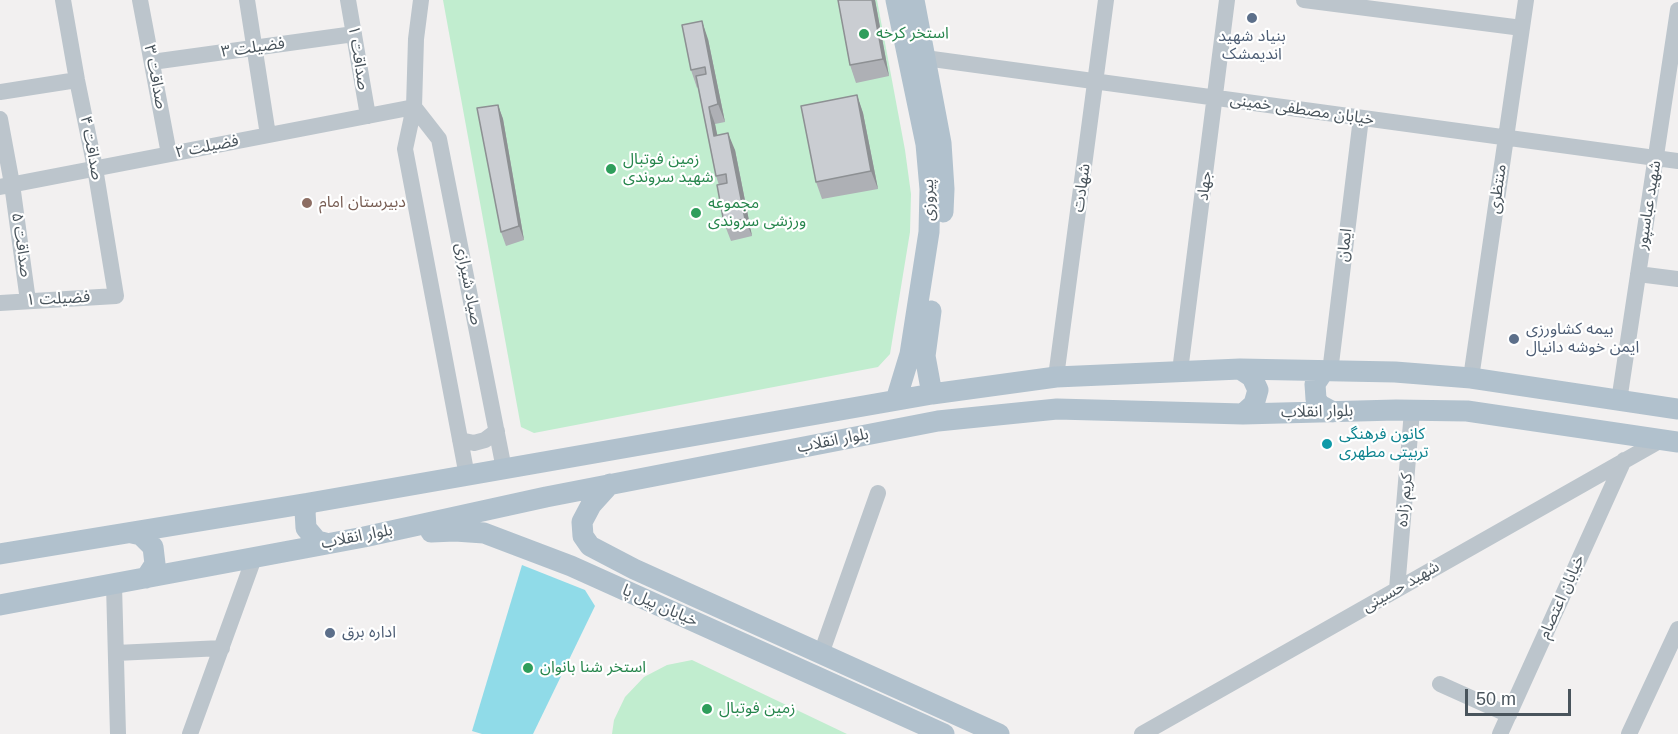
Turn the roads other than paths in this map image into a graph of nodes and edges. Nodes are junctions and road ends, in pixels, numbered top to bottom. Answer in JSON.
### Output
{"nodes":[{"id":1,"x":63,"y":0,"type":"edge"},
{"id":2,"x":140,"y":0,"type":"edge"},
{"id":3,"x":247,"y":0,"type":"edge"},
{"id":4,"x":348,"y":0,"type":"edge"},
{"id":5,"x":420,"y":0,"type":"edge"},
{"id":6,"x":896,"y":0,"type":"edge"},
{"id":7,"x":914,"y":0,"type":"edge"},
{"id":8,"x":1106,"y":0,"type":"edge"},
{"id":9,"x":1227,"y":0,"type":"edge"},
{"id":10,"x":1304,"y":0,"type":"edge"},
{"id":11,"x":1526,"y":0,"type":"edge"},
{"id":12,"x":1678,"y":10,"type":"edge"},
{"id":13,"x":1522,"y":28,"type":"junction"},
{"id":14,"x":354,"y":34,"type":"junction"},
{"id":15,"x":255,"y":48,"type":"junction"},
{"id":16,"x":925,"y":58,"type":"junction"},
{"id":17,"x":152,"y":62,"type":"junction"},
{"id":18,"x":77,"y":80,"type":"junction"},
{"id":19,"x":1096,"y":82,"type":"junction"},
{"id":20,"x":0,"y":92,"type":"edge"},
{"id":21,"x":1216,"y":98,"type":"junction"},
{"id":22,"x":414,"y":107,"type":"junction"},
{"id":23,"x":368,"y":116,"type":"junction"},
{"id":24,"x":1361,"y":118,"type":"junction"},
{"id":25,"x":0,"y":119,"type":"edge"},
{"id":26,"x":268,"y":135,"type":"junction"},
{"id":27,"x":1506,"y":138,"type":"junction"},
{"id":28,"x":169,"y":154,"type":"junction"},
{"id":29,"x":1656,"y":158,"type":"junction"},
{"id":30,"x":1678,"y":161,"type":"edge"},
{"id":31,"x":95,"y":168,"type":"junction"},
{"id":32,"x":6,"y":186,"type":"edge"},
{"id":33,"x":1638,"y":274,"type":"junction"},
{"id":34,"x":1678,"y":279,"type":"edge"},
{"id":35,"x":116,"y":296,"type":"joint"},
{"id":36,"x":28,"y":301,"type":"junction"},
{"id":37,"x":0,"y":303,"type":"edge"},
{"id":38,"x":1240,"y":369,"type":"junction"},
{"id":39,"x":1180,"y":371,"type":"junction"},
{"id":40,"x":1327,"y":372,"type":"junction"},
{"id":41,"x":1056,"y":377,"type":"junction"},
{"id":42,"x":1471,"y":378,"type":"junction"},
{"id":43,"x":932,"y":394,"type":"junction"},
{"id":44,"x":896,"y":400,"type":"junction"},
{"id":45,"x":1619,"y":401,"type":"junction"},
{"id":46,"x":1678,"y":409,"type":"edge"},
{"id":47,"x":1413,"y":411,"type":"junction"},
{"id":48,"x":1333,"y":412,"type":"junction"},
{"id":49,"x":1243,"y":414,"type":"junction"},
{"id":50,"x":496,"y":431,"type":"junction"},
{"id":51,"x":460,"y":440,"type":"junction"},
{"id":52,"x":1669,"y":441,"type":"edge"},
{"id":53,"x":1624,"y":460,"type":"junction"},
{"id":54,"x":504,"y":469,"type":"junction"},
{"id":55,"x":467,"y":476,"type":"junction"},
{"id":56,"x":610,"y":484,"type":"junction"},
{"id":57,"x":878,"y":493,"type":"dead end"},
{"id":58,"x":309,"y":503,"type":"junction"},
{"id":59,"x":132,"y":533,"type":"junction"},
{"id":60,"x":584,"y":536,"type":"junction"},
{"id":61,"x":364,"y":537,"type":"junction"},
{"id":62,"x":326,"y":543,"type":"junction"},
{"id":63,"x":0,"y":554,"type":"edge"},
{"id":64,"x":254,"y":558,"type":"junction"},
{"id":65,"x":571,"y":566,"type":"junction"},
{"id":66,"x":146,"y":578,"type":"junction"},
{"id":67,"x":114,"y":585,"type":"junction"},
{"id":68,"x":1397,"y":589,"type":"junction"},
{"id":69,"x":0,"y":605,"type":"edge"},
{"id":70,"x":1678,"y":629,"type":"edge"},
{"id":71,"x":222,"y":648,"type":"junction"},
{"id":72,"x":116,"y":653,"type":"junction"},
{"id":73,"x":821,"y":654,"type":"junction"},
{"id":74,"x":1440,"y":684,"type":"dead end"},
{"id":75,"x":1509,"y":715,"type":"junction"},
{"id":76,"x":118,"y":734,"type":"edge"},
{"id":77,"x":190,"y":734,"type":"edge"},
{"id":78,"x":944,"y":734,"type":"edge"},
{"id":79,"x":999,"y":734,"type":"edge"},
{"id":80,"x":1142,"y":734,"type":"edge"},
{"id":81,"x":1500,"y":734,"type":"edge"},
{"id":82,"x":1629,"y":734,"type":"edge"}],
"edges":[{"from":1,"to":18,"type":"street","name":"صداقت ۴"},
{"from":2,"to":17,"type":"street","name":"صداقت ۳"},
{"from":3,"to":15,"type":"street"},
{"from":4,"to":14,"type":"street","name":"صداقت ۱"},
{"from":5,"to":22,"type":"street"},
{"from":6,"to":44,"type":"main road","name":"پیروزی"},
{"from":7,"to":16,"type":"main road","name":"پیروزی"},
{"from":8,"to":19,"type":"street","name":"شهادت"},
{"from":9,"to":21,"type":"street","name":"جهاد"},
{"from":10,"to":13,"type":"street"},
{"from":11,"to":13,"type":"street","name":"منتظری"},
{"from":12,"to":29,"type":"street","name":"شهید عباسپور"},
{"from":13,"to":27,"type":"street","name":"منتظری"},
{"from":14,"to":15,"type":"street","name":"فضیلت ۳"},
{"from":14,"to":23,"type":"street","name":"صداقت ۱"},
{"from":15,"to":17,"type":"street","name":"فضیلت ۳"},
{"from":15,"to":26,"type":"street"},
{"from":16,"to":19,"type":"street","name":"خیابان مصطفی خمینی"},
{"from":16,"to":43,"type":"main road","name":"پیروزی"},
{"from":17,"to":28,"type":"street","name":"صداقت ۳"},
{"from":18,"to":20,"type":"street"},
{"from":18,"to":31,"type":"street","name":"صداقت ۴"},
{"from":19,"to":21,"type":"street","name":"خیابان مصطفی خمینی"},
{"from":19,"to":41,"type":"street","name":"شهادت"},
{"from":21,"to":24,"type":"street","name":"خیابان مصطفی خمینی"},
{"from":21,"to":39,"type":"street","name":"جهاد"},
{"from":22,"to":23,"type":"street","name":"فضیلت ۲"},
{"from":22,"to":50,"type":"street","name":"صیاد شیرازی"},
{"from":22,"to":51,"type":"street"},
{"from":23,"to":26,"type":"street","name":"فضیلت ۲"},
{"from":24,"to":27,"type":"street","name":"خیابان مصطفی خمینی"},
{"from":24,"to":40,"type":"street","name":"ایمان"},
{"from":25,"to":32,"type":"street","name":"صداقت ۵"},
{"from":26,"to":28,"type":"street","name":"فضیلت ۲"},
{"from":27,"to":29,"type":"street","name":"خیابان مصطفی خمینی"},
{"from":27,"to":42,"type":"street","name":"منتظری"},
{"from":28,"to":31,"type":"street","name":"فضیلت ۲"},
{"from":29,"to":30,"type":"street","name":"خیابان مصطفی خمینی"},
{"from":29,"to":33,"type":"street","name":"شهید عباسپور"},
{"from":31,"to":32,"type":"street","name":"فضیلت ۲"},
{"from":31,"to":35,"type":"street","name":"صداقت ۴"},
{"from":32,"to":36,"type":"street","name":"صداقت ۵"},
{"from":33,"to":34,"type":"street"},
{"from":33,"to":45,"type":"street","name":"شهید عباسپور"},
{"from":35,"to":36,"type":"street","name":"فضیلت ۱"},
{"from":36,"to":37,"type":"street","name":"فضیلت ۱"},
{"from":38,"to":39,"type":"main road","name":"بلوار انقلاب"},
{"from":38,"to":40,"type":"main road","name":"بلوار انقلاب"},
{"from":38,"to":49,"type":"main road"},
{"from":39,"to":41,"type":"main road","name":"بلوار انقلاب"},
{"from":40,"to":42,"type":"main road","name":"بلوار انقلاب"},
{"from":40,"to":48,"type":"main road"},
{"from":41,"to":43,"type":"main road","name":"بلوار انقلاب"},
{"from":42,"to":45,"type":"main road","name":"بلوار انقلاب"},
{"from":43,"to":44,"type":"main road","name":"بلوار انقلاب"},
{"from":44,"to":54,"type":"main road","name":"بلوار انقلاب"},
{"from":45,"to":46,"type":"main road","name":"بلوار انقلاب"},
{"from":47,"to":48,"type":"main road","name":"بلوار انقلاب"},
{"from":47,"to":52,"type":"main road","name":"بلوار انقلاب"},
{"from":47,"to":68,"type":"street","name":"کریم زاده"},
{"from":48,"to":49,"type":"main road","name":"بلوار انقلاب"},
{"from":49,"to":56,"type":"main road","name":"بلوار انقلاب"},
{"from":50,"to":51,"type":"street"},
{"from":50,"to":54,"type":"street","name":"صیاد شیرازی"},
{"from":51,"to":55,"type":"street"},
{"from":52,"to":53,"type":"street","name":"شهید حسینی"},
{"from":53,"to":68,"type":"street","name":"شهید حسینی"},
{"from":53,"to":75,"type":"street","name":"خیابان اعتصام"},
{"from":54,"to":55,"type":"main road","name":"بلوار انقلاب"},
{"from":55,"to":58,"type":"main road","name":"بلوار انقلاب"},
{"from":56,"to":60,"type":"main road"},
{"from":56,"to":61,"type":"main road","name":"بلوار انقلاب"},
{"from":57,"to":73,"type":"street"},
{"from":58,"to":59,"type":"main road","name":"بلوار انقلاب"},
{"from":58,"to":62,"type":"main road"},
{"from":59,"to":63,"type":"main road","name":"بلوار انقلاب"},
{"from":59,"to":66,"type":"main road"},
{"from":60,"to":65,"type":"main road"},
{"from":60,"to":73,"type":"main road","name":"خیابان پیل پا"},
{"from":61,"to":62,"type":"main road","name":"بلوار انقلاب"},
{"from":61,"to":65,"type":"main road","name":"خیابان پیل پا"},
{"from":62,"to":64,"type":"main road","name":"بلوار انقلاب"},
{"from":64,"to":66,"type":"main road","name":"بلوار انقلاب"},
{"from":64,"to":71,"type":"street"},
{"from":65,"to":78,"type":"main road","name":"خیابان پیل پا"},
{"from":66,"to":67,"type":"main road","name":"بلوار انقلاب"},
{"from":67,"to":69,"type":"main road","name":"بلوار انقلاب"},
{"from":67,"to":72,"type":"street"},
{"from":68,"to":80,"type":"street","name":"شهید حسینی"},
{"from":70,"to":82,"type":"street"},
{"from":71,"to":72,"type":"street"},
{"from":71,"to":77,"type":"street"},
{"from":72,"to":76,"type":"street"},
{"from":73,"to":79,"type":"main road","name":"خیابان پیل پا"},
{"from":74,"to":75,"type":"street"},
{"from":75,"to":81,"type":"street","name":"خیابان اعتصام"}]}
